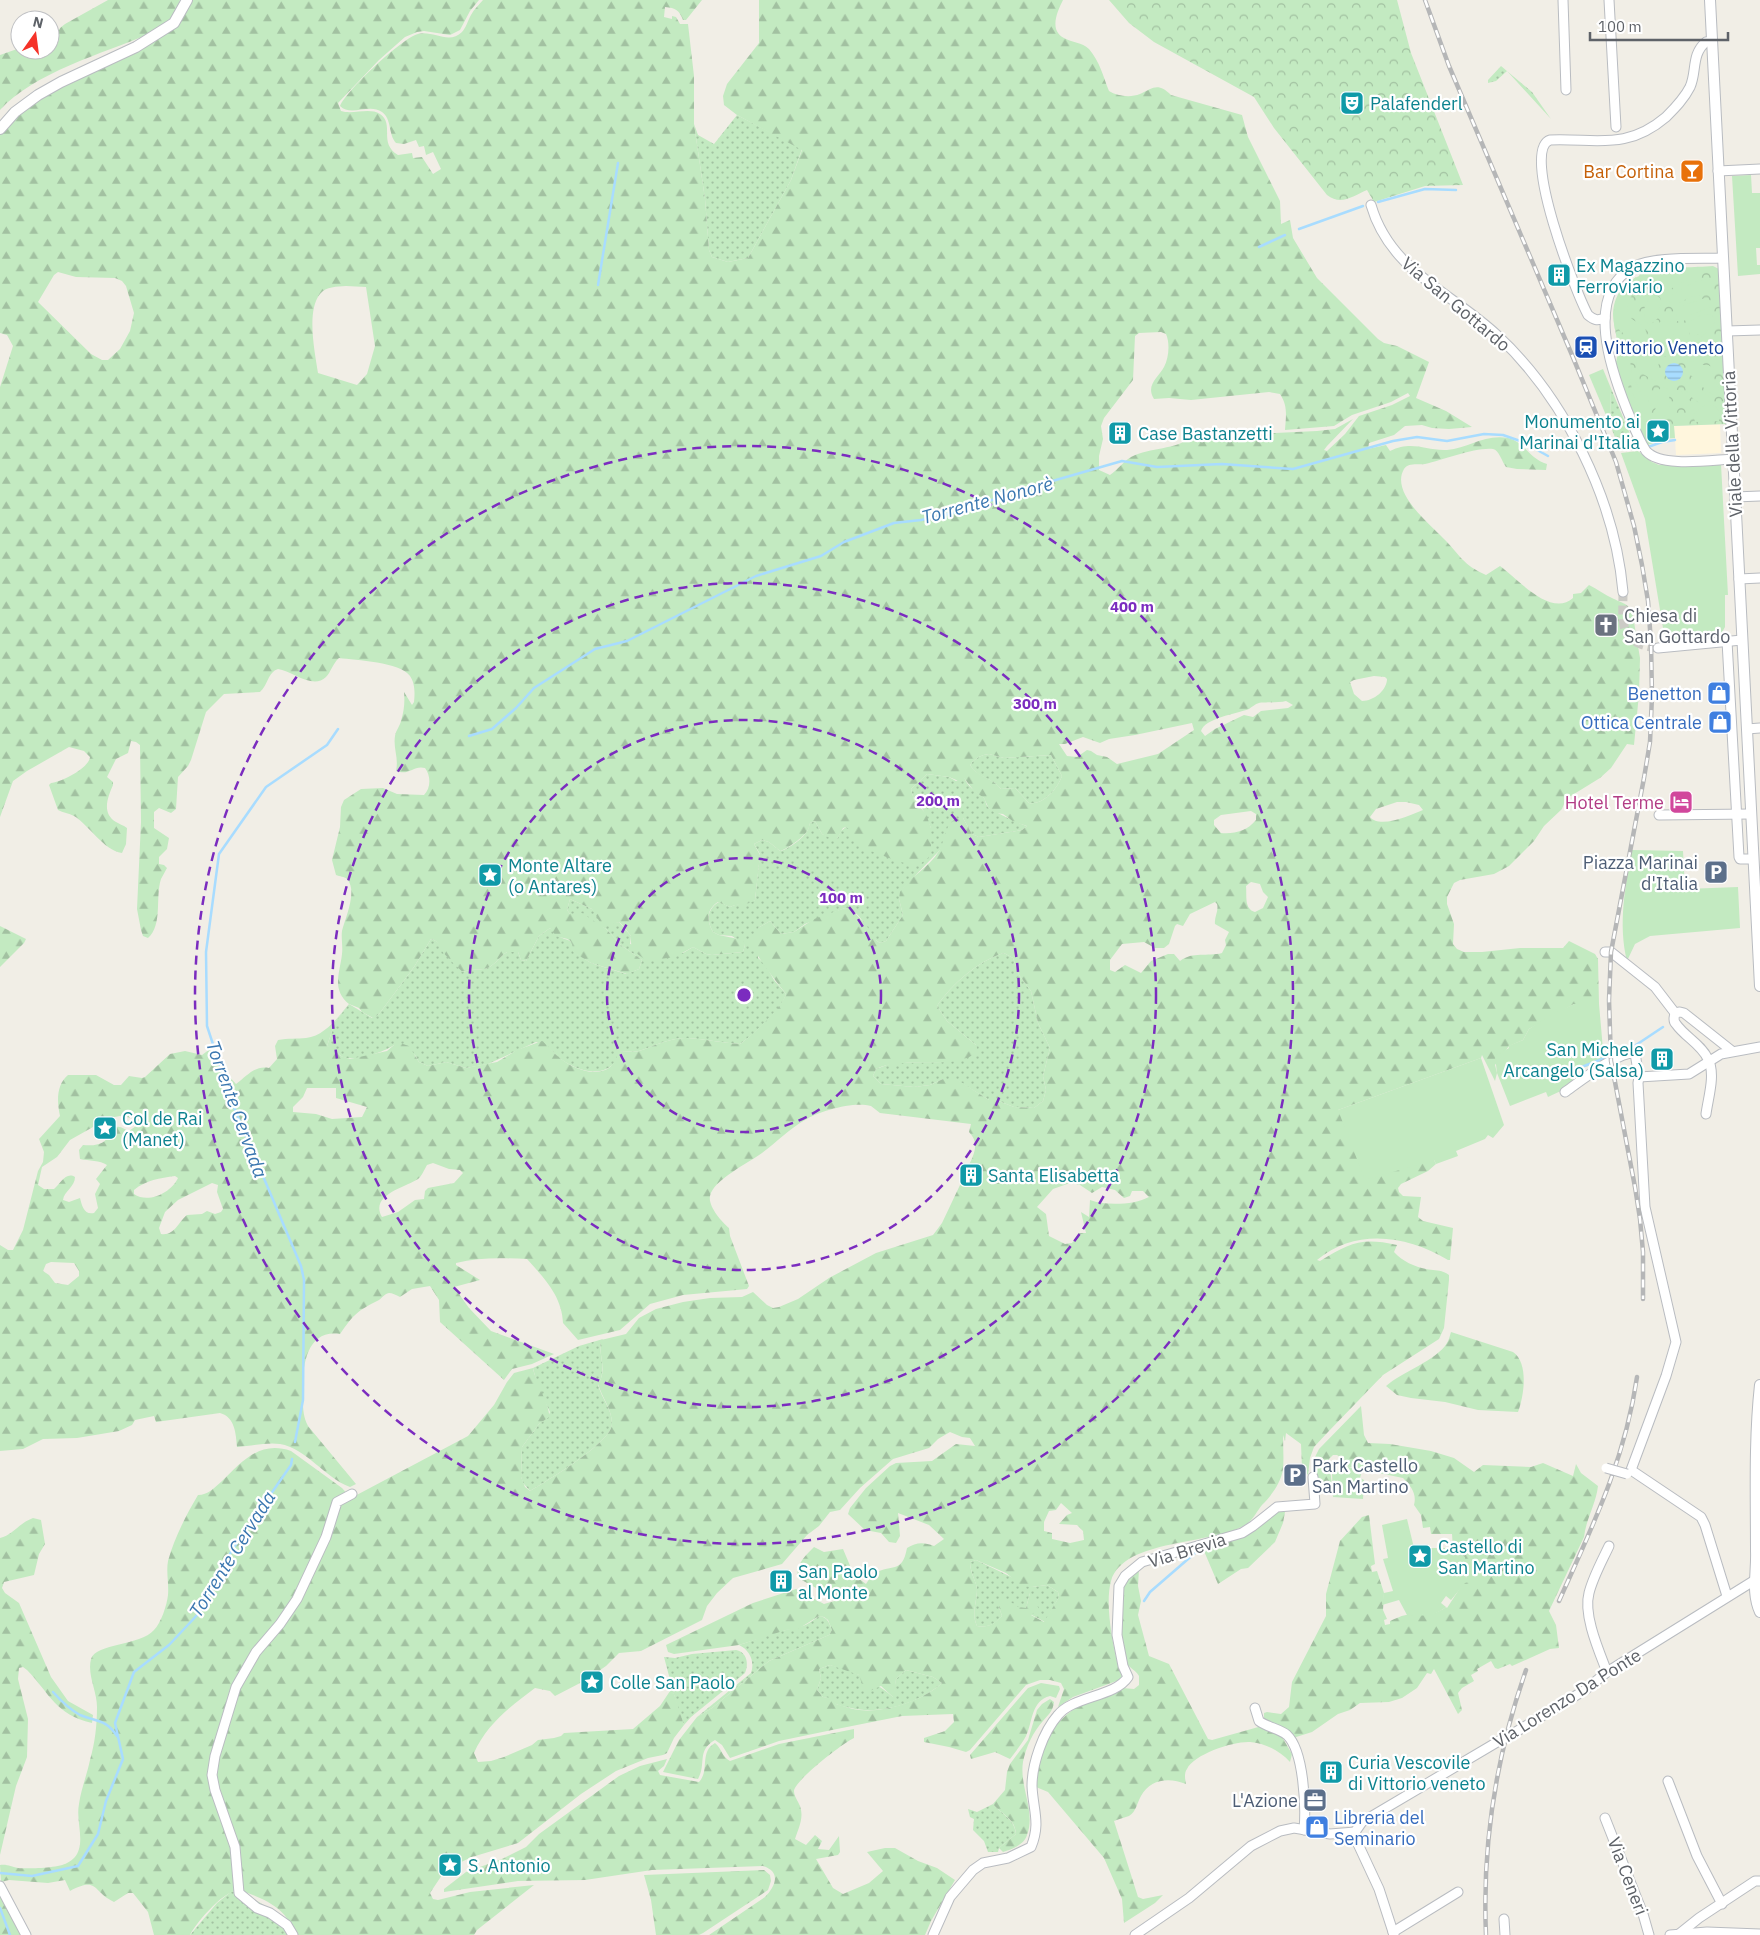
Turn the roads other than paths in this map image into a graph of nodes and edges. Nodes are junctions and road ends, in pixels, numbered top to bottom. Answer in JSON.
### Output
{"nodes":[{"id":1,"x":187,"y":0,"type":"edge"},
{"id":2,"x":1563,"y":0,"type":"edge"},
{"id":3,"x":1609,"y":0,"type":"edge"},
{"id":4,"x":1710,"y":0,"type":"edge"},
{"id":5,"x":1712,"y":42,"type":"junction"},
{"id":6,"x":1566,"y":90,"type":"dead end"},
{"id":7,"x":1616,"y":127,"type":"dead end"},
{"id":8,"x":0,"y":129,"type":"edge"},
{"id":9,"x":1760,"y":169,"type":"edge"},
{"id":10,"x":1718,"y":171,"type":"junction"},
{"id":11,"x":1371,"y":205,"type":"dead end"},
{"id":12,"x":1723,"y":258,"type":"junction"},
{"id":13,"x":1605,"y":318,"type":"junction"},
{"id":14,"x":1760,"y":330,"type":"edge"},
{"id":15,"x":1727,"y":331,"type":"junction"},
{"id":16,"x":1733,"y":459,"type":"junction"},
{"id":17,"x":1759,"y":496,"type":"edge"},
{"id":18,"x":1735,"y":497,"type":"junction"},
{"id":19,"x":1760,"y":578,"type":"edge"},
{"id":20,"x":1739,"y":579,"type":"junction"},
{"id":21,"x":1623,"y":592,"type":"tunnel mouth"},
{"id":22,"x":1742,"y":640,"type":"junction"},
{"id":23,"x":1727,"y":641,"type":"junction"},
{"id":24,"x":1658,"y":648,"type":"tunnel mouth"},
{"id":25,"x":1760,"y":728,"type":"edge"},
{"id":26,"x":1747,"y":729,"type":"junction"},
{"id":27,"x":1736,"y":813,"type":"junction"},
{"id":28,"x":1751,"y":814,"type":"junction"},
{"id":29,"x":1660,"y":815,"type":"dead end"},
{"id":30,"x":1756,"y":844,"type":"edge"},
{"id":31,"x":1754,"y":859,"type":"junction"},
{"id":32,"x":1605,"y":952,"type":"dead end"},
{"id":33,"x":1760,"y":986,"type":"edge"},
{"id":34,"x":1675,"y":1013,"type":"junction"},
{"id":35,"x":1760,"y":1047,"type":"edge"},
{"id":36,"x":1732,"y":1051,"type":"junction"},
{"id":37,"x":1709,"y":1060,"type":"junction"},
{"id":38,"x":1640,"y":1077,"type":"junction"},
{"id":39,"x":1565,"y":1092,"type":"dead end"},
{"id":40,"x":1706,"y":1114,"type":"dead end"},
{"id":41,"x":1760,"y":1385,"type":"edge"},
{"id":42,"x":1604,"y":1467,"type":"dead end"},
{"id":43,"x":1313,"y":1478,"type":"dead end"},
{"id":44,"x":1653,"y":1486,"type":"junction"},
{"id":45,"x":352,"y":1494,"type":"dead end"},
{"id":46,"x":1609,"y":1546,"type":"dead end"},
{"id":47,"x":1755,"y":1580,"type":"junction"},
{"id":48,"x":1727,"y":1596,"type":"junction"},
{"id":49,"x":1760,"y":1612,"type":"edge"},
{"id":50,"x":1607,"y":1672,"type":"junction"},
{"id":51,"x":1255,"y":1708,"type":"dead end"},
{"id":52,"x":1668,"y":1781,"type":"dead end"},
{"id":53,"x":1605,"y":1818,"type":"dead end"},
{"id":54,"x":1304,"y":1830,"type":"junction"},
{"id":55,"x":1355,"y":1832,"type":"junction"},
{"id":56,"x":1760,"y":1881,"type":"edge"},
{"id":57,"x":0,"y":1886,"type":"edge"},
{"id":58,"x":1458,"y":1892,"type":"dead end"},
{"id":59,"x":1722,"y":1904,"type":"junction"},
{"id":60,"x":1504,"y":1919,"type":"dead end"},
{"id":61,"x":1393,"y":1933,"type":"edge"},
{"id":62,"x":1674,"y":1934,"type":"edge"},
{"id":63,"x":1760,"y":1934,"type":"edge"},
{"id":64,"x":26,"y":1935,"type":"edge"},
{"id":65,"x":293,"y":1935,"type":"edge"},
{"id":66,"x":932,"y":1935,"type":"edge"},
{"id":67,"x":1134,"y":1935,"type":"edge"},
{"id":68,"x":1505,"y":1935,"type":"edge"},
{"id":69,"x":1649,"y":1935,"type":"edge"}],
"edges":[{"from":1,"to":8,"type":"street"},
{"from":2,"to":6,"type":"street"},
{"from":3,"to":7,"type":"street"},
{"from":4,"to":5,"type":"street","name":"Viale della Vittoria"},
{"from":5,"to":10,"type":"street","name":"Viale della Vittoria"},
{"from":5,"to":13,"type":"street"},
{"from":9,"to":10,"type":"street"},
{"from":10,"to":12,"type":"street","name":"Viale della Vittoria"},
{"from":11,"to":21,"type":"street","name":"Via San Gottardo"},
{"from":12,"to":13,"type":"street"},
{"from":12,"to":15,"type":"street","name":"Viale della Vittoria"},
{"from":13,"to":16,"type":"street"},
{"from":14,"to":15,"type":"street"},
{"from":15,"to":16,"type":"street","name":"Viale della Vittoria"},
{"from":16,"to":18,"type":"street","name":"Viale della Vittoria"},
{"from":17,"to":18,"type":"street"},
{"from":18,"to":20,"type":"street","name":"Viale della Vittoria"},
{"from":19,"to":20,"type":"street"},
{"from":20,"to":22,"type":"street","name":"Viale della Vittoria"},
{"from":22,"to":23,"type":"street"},
{"from":22,"to":26,"type":"street","name":"Viale della Vittoria"},
{"from":23,"to":24,"type":"street"},
{"from":23,"to":27,"type":"street"},
{"from":25,"to":26,"type":"street"},
{"from":26,"to":28,"type":"street","name":"Viale della Vittoria"},
{"from":27,"to":28,"type":"street"},
{"from":27,"to":29,"type":"street"},
{"from":27,"to":31,"type":"street"},
{"from":28,"to":30,"type":"street","name":"Viale della Vittoria"},
{"from":30,"to":31,"type":"street","name":"Viale della Vittoria"},
{"from":31,"to":33,"type":"street","name":"Viale della Vittoria"},
{"from":32,"to":34,"type":"street"},
{"from":34,"to":36,"type":"street"},
{"from":34,"to":37,"type":"street"},
{"from":35,"to":36,"type":"street"},
{"from":36,"to":37,"type":"street"},
{"from":37,"to":38,"type":"street"},
{"from":37,"to":40,"type":"street"},
{"from":38,"to":39,"type":"street"},
{"from":38,"to":44,"type":"street"},
{"from":41,"to":47,"type":"street"},
{"from":42,"to":44,"type":"street","bridge":true},
{"from":43,"to":66,"type":"street","name":"Via Brevia"},
{"from":44,"to":48,"type":"street"},
{"from":45,"to":65,"type":"street"},
{"from":46,"to":50,"type":"street"},
{"from":47,"to":48,"type":"street","name":"Via Lorenzo Da Ponte"},
{"from":47,"to":49,"type":"street"},
{"from":48,"to":50,"type":"street","name":"Via Lorenzo Da Ponte"},
{"from":50,"to":55,"type":"street","name":"Via Lorenzo Da Ponte","bridge":true},
{"from":51,"to":54,"type":"street"},
{"from":52,"to":59,"type":"street"},
{"from":53,"to":69,"type":"street","name":"Via Ceneri"},
{"from":54,"to":55,"type":"street"},
{"from":54,"to":67,"type":"street"},
{"from":55,"to":61,"type":"street"},
{"from":56,"to":59,"type":"street"},
{"from":57,"to":64,"type":"street"},
{"from":58,"to":61,"type":"street"},
{"from":59,"to":62,"type":"street"},
{"from":60,"to":68,"type":"street"},
{"from":62,"to":63,"type":"street"}]}
